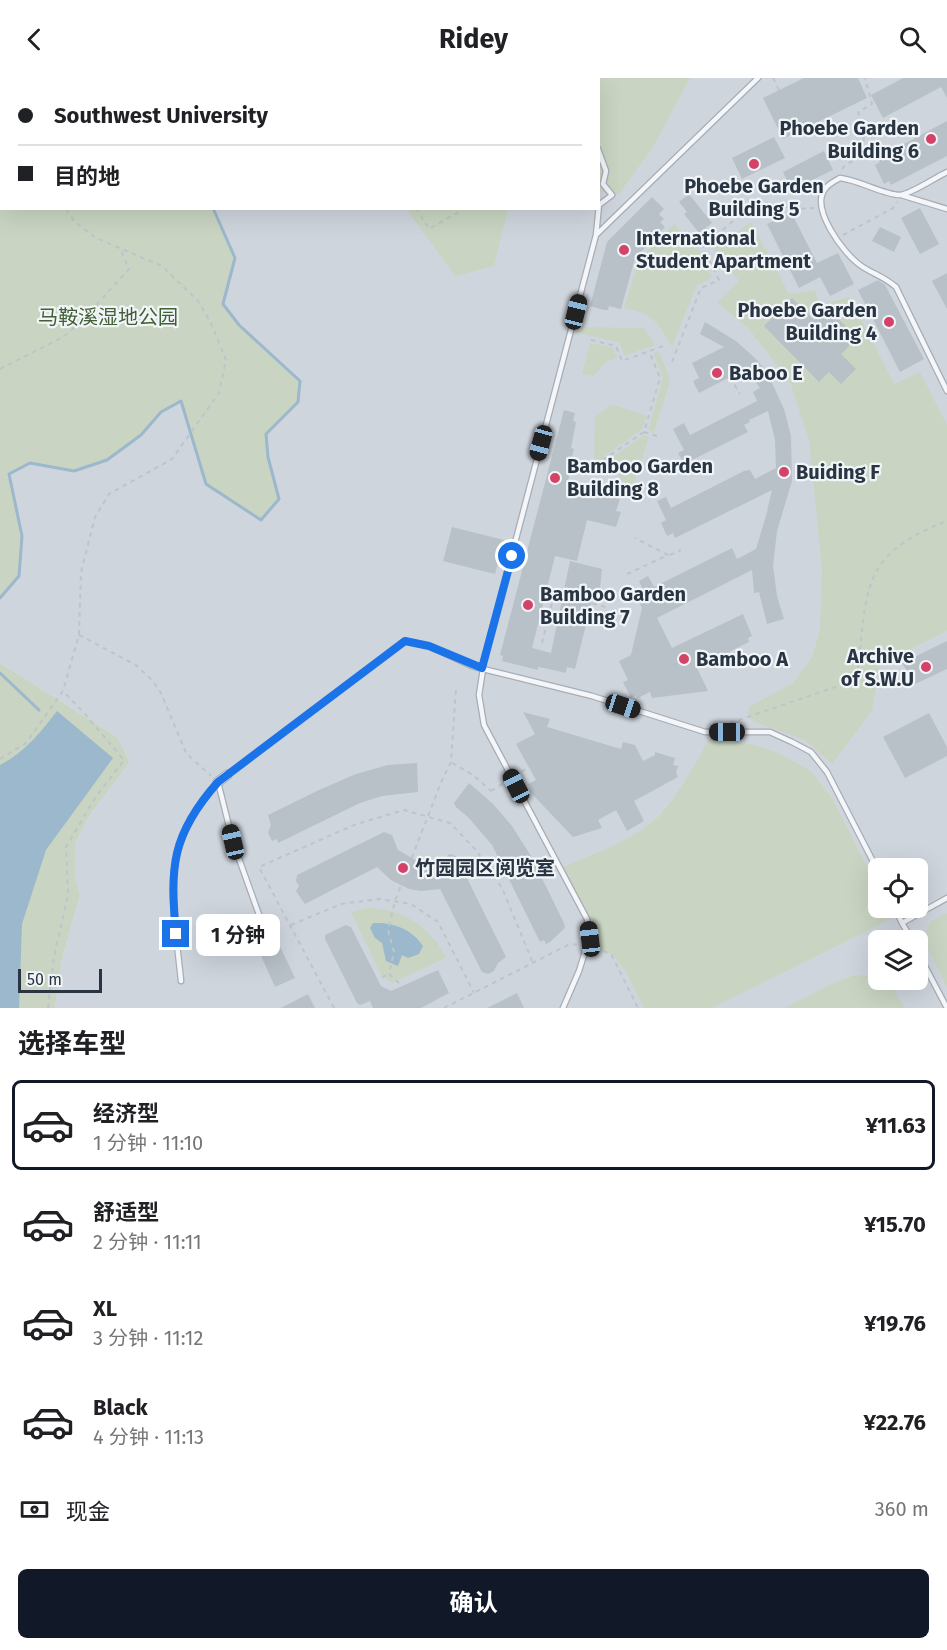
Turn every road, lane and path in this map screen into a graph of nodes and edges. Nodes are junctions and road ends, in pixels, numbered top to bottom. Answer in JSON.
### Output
{"nodes":[{"id":1,"x":758,"y":78,"type":"edge"},
{"id":2,"x":773,"y":78,"type":"edge"},
{"id":3,"x":865,"y":78,"type":"edge"},
{"id":4,"x":779,"y":90,"type":"dead end"},
{"id":5,"x":817,"y":123,"type":"dead end"},
{"id":6,"x":821,"y":132,"type":"dead end"},
{"id":7,"x":600,"y":154,"type":"edge"},
{"id":8,"x":947,"y":172,"type":"edge"},
{"id":9,"x":844,"y":178,"type":"junction"},
{"id":10,"x":601,"y":183,"type":"edge"},
{"id":11,"x":902,"y":195,"type":"junction"},
{"id":12,"x":600,"y":204,"type":"edge"},
{"id":13,"x":821,"y":208,"type":"junction"},
{"id":14,"x":797,"y":209,"type":"junction"},
{"id":15,"x":947,"y":209,"type":"edge"},
{"id":16,"x":66,"y":210,"type":"edge"},
{"id":17,"x":417,"y":210,"type":"edge"},
{"id":18,"x":458,"y":210,"type":"edge"},
{"id":19,"x":598,"y":210,"type":"edge"},
{"id":20,"x":794,"y":217,"type":"dead end"},
{"id":21,"x":596,"y":235,"type":"junction"},
{"id":22,"x":837,"y":238,"type":"junction"},
{"id":23,"x":120,"y":248,"type":"junction"},
{"id":24,"x":591,"y":340,"type":"dead end"},
{"id":25,"x":666,"y":345,"type":"dead end"},
{"id":26,"x":649,"y":351,"type":"junction"},
{"id":27,"x":672,"y":362,"type":"dead end"},
{"id":28,"x":0,"y":369,"type":"edge"},
{"id":29,"x":730,"y":377,"type":"dead end"},
{"id":30,"x":947,"y":390,"type":"edge"},
{"id":31,"x":740,"y":394,"type":"dead end"},
{"id":32,"x":644,"y":432,"type":"junction"},
{"id":33,"x":660,"y":437,"type":"dead end"},
{"id":34,"x":588,"y":470,"type":"dead end"},
{"id":35,"x":947,"y":521,"type":"edge"},
{"id":36,"x":635,"y":538,"type":"dead end"},
{"id":37,"x":681,"y":550,"type":"dead end"},
{"id":38,"x":668,"y":555,"type":"junction"},
{"id":39,"x":627,"y":574,"type":"dead end"},
{"id":40,"x":606,"y":607,"type":"dead end"},
{"id":41,"x":79,"y":635,"type":"junction"},
{"id":42,"x":542,"y":643,"type":"dead end"},
{"id":43,"x":483,"y":668,"type":"junction"},
{"id":44,"x":456,"y":688,"type":"dead end"},
{"id":45,"x":63,"y":691,"type":"junction"},
{"id":46,"x":727,"y":725,"type":"dead end"},
{"id":47,"x":0,"y":759,"type":"edge"},
{"id":48,"x":451,"y":762,"type":"junction"},
{"id":49,"x":529,"y":767,"type":"dead end"},
{"id":50,"x":227,"y":776,"type":"joint"},
{"id":51,"x":218,"y":782,"type":"junction"},
{"id":52,"x":427,"y":816,"type":"junction"},
{"id":53,"x":871,"y":858,"type":"edge"},
{"id":54,"x":947,"y":898,"type":"edge"},
{"id":55,"x":395,"y":901,"type":"junction"},
{"id":56,"x":900,"y":918,"type":"edge"},
{"id":57,"x":902,"y":923,"type":"junction"},
{"id":58,"x":290,"y":926,"type":"junction"},
{"id":59,"x":906,"y":930,"type":"edge"},
{"id":60,"x":267,"y":937,"type":"dead end"},
{"id":61,"x":570,"y":944,"type":"dead end"},
{"id":62,"x":587,"y":946,"type":"junction"},
{"id":63,"x":533,"y":963,"type":"junction"},
{"id":64,"x":928,"y":972,"type":"edge"},
{"id":65,"x":389,"y":974,"type":"junction"},
{"id":66,"x":382,"y":977,"type":"dead end"},
{"id":67,"x":181,"y":981,"type":"dead end"},
{"id":68,"x":399,"y":983,"type":"dead end"},
{"id":69,"x":474,"y":993,"type":"junction"},
{"id":70,"x":48,"y":1008,"type":"edge"},
{"id":71,"x":334,"y":1008,"type":"edge"},
{"id":72,"x":444,"y":1008,"type":"edge"},
{"id":73,"x":563,"y":1008,"type":"edge"},
{"id":74,"x":638,"y":1008,"type":"edge"},
{"id":75,"x":947,"y":1008,"type":"edge"}],
"edges":[{"from":1,"to":21,"type":"lane"},
{"from":2,"to":4,"type":"path"},
{"from":3,"to":9,"type":"path"},
{"from":5,"to":6,"type":"path"},
{"from":7,"to":10,"type":"lane"},
{"from":8,"to":11,"type":"lane"},
{"from":9,"to":11,"type":"lane"},
{"from":9,"to":13,"type":"lane"},
{"from":10,"to":12,"type":"lane"},
{"from":11,"to":15,"type":"lane"},
{"from":11,"to":22,"type":"path"},
{"from":13,"to":14,"type":"path"},
{"from":13,"to":22,"type":"lane"},
{"from":14,"to":20,"type":"path"},
{"from":14,"to":27,"type":"path"},
{"from":16,"to":23,"type":"path"},
{"from":17,"to":18,"type":"path"},
{"from":19,"to":21,"type":"lane"},
{"from":21,"to":43,"type":"lane"},
{"from":22,"to":30,"type":"lane"},
{"from":23,"to":28,"type":"path"},
{"from":23,"to":41,"type":"path"},
{"from":24,"to":26,"type":"path"},
{"from":25,"to":26,"type":"path"},
{"from":26,"to":32,"type":"path"},
{"from":29,"to":31,"type":"path"},
{"from":32,"to":33,"type":"path"},
{"from":32,"to":34,"type":"path"},
{"from":35,"to":46,"type":"path"},
{"from":36,"to":38,"type":"path"},
{"from":37,"to":38,"type":"path"},
{"from":38,"to":39,"type":"path"},
{"from":40,"to":42,"type":"path"},
{"from":41,"to":45,"type":"path"},
{"from":41,"to":51,"type":"path"},
{"from":43,"to":50,"type":"lane"},
{"from":43,"to":53,"type":"lane"},
{"from":43,"to":62,"type":"lane"},
{"from":44,"to":48,"type":"path"},
{"from":45,"to":47,"type":"path"},
{"from":45,"to":70,"type":"path"},
{"from":48,"to":49,"type":"path","bridge":true},
{"from":48,"to":52,"type":"path"},
{"from":50,"to":51,"type":"street"},
{"from":51,"to":60,"type":"lane"},
{"from":51,"to":67,"type":"lane"},
{"from":52,"to":55,"type":"path"},
{"from":52,"to":58,"type":"path"},
{"from":52,"to":63,"type":"path"},
{"from":54,"to":57,"type":"lane"},
{"from":55,"to":58,"type":"path"},
{"from":55,"to":65,"type":"path"},
{"from":55,"to":69,"type":"path"},
{"from":56,"to":57,"type":"lane"},
{"from":57,"to":59,"type":"lane"},
{"from":58,"to":71,"type":"path"},
{"from":61,"to":63,"type":"path"},
{"from":62,"to":73,"type":"lane"},
{"from":62,"to":74,"type":"path"},
{"from":63,"to":69,"type":"path"},
{"from":64,"to":75,"type":"lane"},
{"from":65,"to":66,"type":"path"},
{"from":65,"to":68,"type":"path"},
{"from":69,"to":72,"type":"path"}]}
